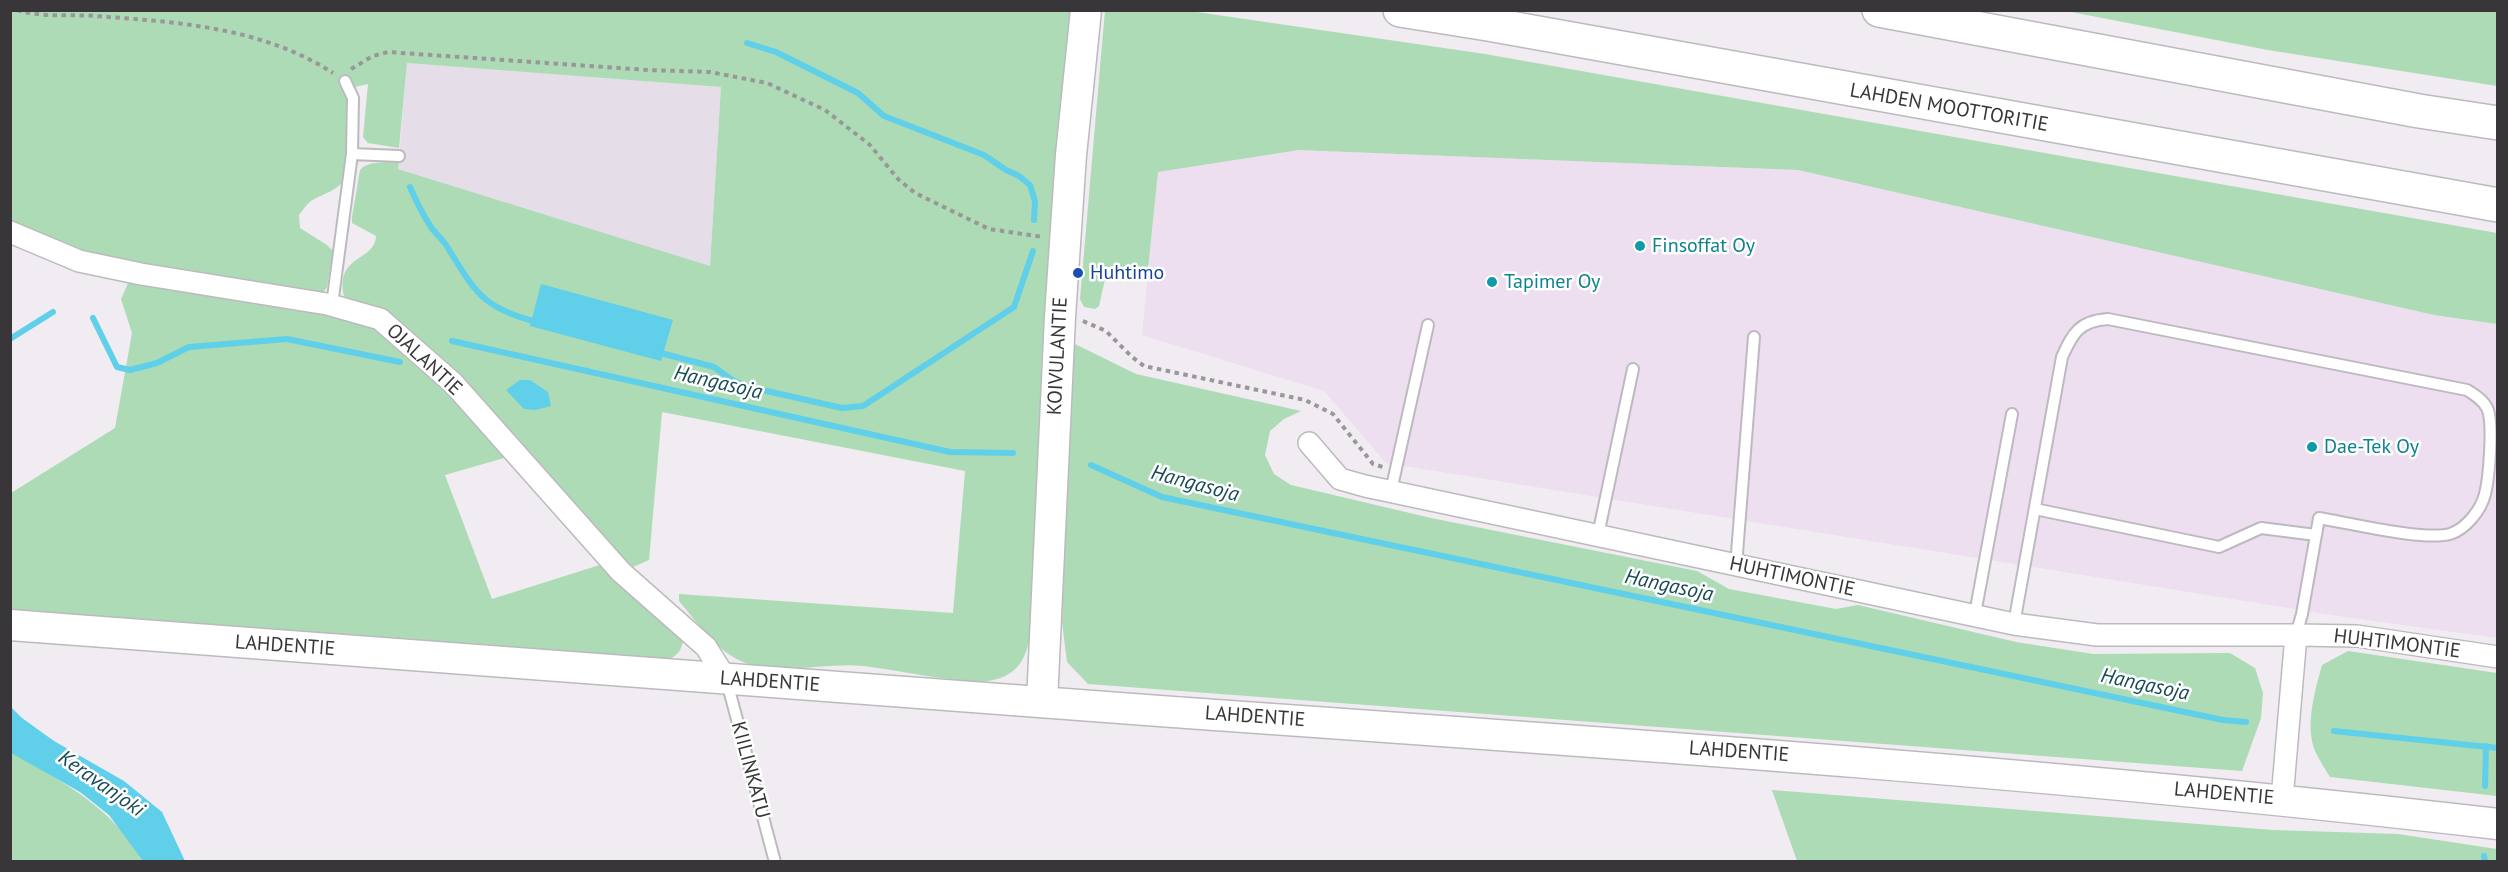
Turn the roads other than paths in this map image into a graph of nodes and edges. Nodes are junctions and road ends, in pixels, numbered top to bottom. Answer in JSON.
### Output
{"nodes":[{"id":1,"x":1086,"y":10,"type":"edge"},
{"id":2,"x":1400,"y":10,"type":"edge"},
{"id":3,"x":1879,"y":10,"type":"edge"},
{"id":4,"x":345,"y":81,"type":"road end"},
{"id":5,"x":2498,"y":123,"type":"edge"},
{"id":6,"x":352,"y":154,"type":"junction"},
{"id":7,"x":399,"y":156,"type":"dead end"},
{"id":8,"x":2498,"y":205,"type":"edge"},
{"id":9,"x":10,"y":232,"type":"edge"},
{"id":10,"x":332,"y":305,"type":"junction"},
{"id":11,"x":1428,"y":325,"type":"dead end"},
{"id":12,"x":1754,"y":337,"type":"dead end"},
{"id":13,"x":1633,"y":369,"type":"dead end"},
{"id":14,"x":2012,"y":414,"type":"dead end"},
{"id":15,"x":1309,"y":443,"type":"dead end"},
{"id":16,"x":1393,"y":481,"type":"junction"},
{"id":17,"x":2035,"y":509,"type":"junction"},
{"id":18,"x":1598,"y":535,"type":"junction"},
{"id":19,"x":2316,"y":535,"type":"junction"},
{"id":20,"x":1736,"y":566,"type":"junction"},
{"id":21,"x":1975,"y":614,"type":"junction"},
{"id":22,"x":2014,"y":624,"type":"junction"},
{"id":23,"x":10,"y":625,"type":"edge"},
{"id":24,"x":2296,"y":635,"type":"junction"},
{"id":25,"x":2498,"y":657,"type":"edge"},
{"id":26,"x":726,"y":679,"type":"junction"},
{"id":27,"x":1042,"y":702,"type":"junction"},
{"id":28,"x":2282,"y":799,"type":"junction"},
{"id":29,"x":2498,"y":824,"type":"edge"},
{"id":30,"x":775,"y":861,"type":"edge"}],
"edges":[{"from":1,"to":27,"type":"main road","name":"KOIVULANTIE"},
{"from":2,"to":8,"type":"highway","name":"LAHDEN MOOTTORITIE"},
{"from":3,"to":5,"type":"highway"},
{"from":4,"to":6,"type":"lane"},
{"from":6,"to":7,"type":"lane"},
{"from":6,"to":10,"type":"lane"},
{"from":9,"to":10,"type":"street","name":"OJALANTIE"},
{"from":10,"to":26,"type":"street","name":"OJALANTIE"},
{"from":11,"to":16,"type":"lane"},
{"from":12,"to":20,"type":"lane"},
{"from":13,"to":18,"type":"lane"},
{"from":14,"to":21,"type":"lane"},
{"from":15,"to":16,"type":"street","name":"HUHTIMONTIE"},
{"from":16,"to":18,"type":"street","name":"HUHTIMONTIE"},
{"from":17,"to":19,"type":"lane"},
{"from":17,"to":19,"type":"lane"},
{"from":17,"to":22,"type":"lane"},
{"from":18,"to":20,"type":"street","name":"HUHTIMONTIE"},
{"from":19,"to":24,"type":"lane"},
{"from":20,"to":21,"type":"street","name":"HUHTIMONTIE"},
{"from":21,"to":22,"type":"street","name":"HUHTIMONTIE"},
{"from":22,"to":24,"type":"street","name":"HUHTIMONTIE"},
{"from":23,"to":26,"type":"main road","name":"LAHDENTIE"},
{"from":24,"to":25,"type":"street","name":"HUHTIMONTIE"},
{"from":24,"to":28,"type":"street"},
{"from":26,"to":27,"type":"main road","name":"LAHDENTIE"},
{"from":26,"to":30,"type":"lane","name":"KIILINKATU"},
{"from":27,"to":28,"type":"main road","name":"LAHDENTIE"},
{"from":28,"to":29,"type":"main road","name":"LAHDENTIE"}]}
